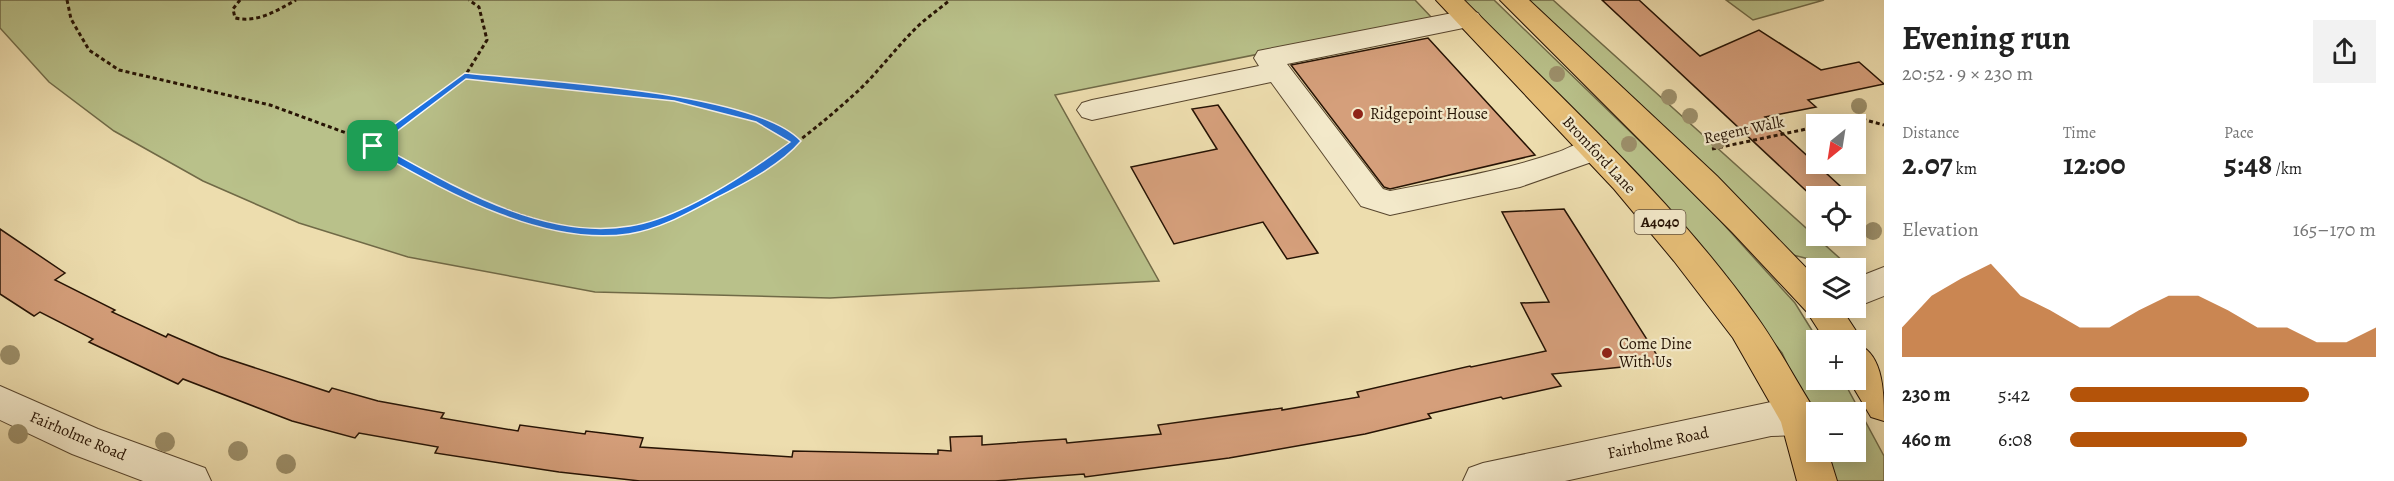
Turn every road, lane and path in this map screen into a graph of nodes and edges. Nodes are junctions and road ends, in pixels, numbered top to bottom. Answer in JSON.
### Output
{"nodes":[{"id":1,"x":67,"y":0,"type":"edge"},
{"id":2,"x":240,"y":0,"type":"edge"},
{"id":3,"x":297,"y":0,"type":"edge"},
{"id":4,"x":470,"y":0,"type":"edge"},
{"id":5,"x":950,"y":0,"type":"edge"},
{"id":6,"x":1513,"y":0,"type":"edge"},
{"id":7,"x":1458,"y":9,"type":"edge"},
{"id":8,"x":1279,"y":71,"type":"junction"},
{"id":9,"x":465,"y":76,"type":"junction"},
{"id":10,"x":1092,"y":110,"type":"dead end"},
{"id":11,"x":1866,"y":120,"type":"edge"},
{"id":12,"x":1884,"y":125,"type":"edge"},
{"id":13,"x":1806,"y":129,"type":"edge"},
{"id":14,"x":796,"y":141,"type":"junction"},
{"id":15,"x":373,"y":146,"type":"junction"},
{"id":16,"x":1594,"y":149,"type":"junction"},
{"id":17,"x":1677,"y":157,"type":"junction"},
{"id":18,"x":1884,"y":281,"type":"edge"},
{"id":19,"x":1806,"y":289,"type":"edge"},
{"id":20,"x":1866,"y":289,"type":"edge"},
{"id":21,"x":1866,"y":375,"type":"edge"},
{"id":22,"x":0,"y":402,"type":"edge"},
{"id":23,"x":1884,"y":405,"type":"edge"},
{"id":24,"x":1799,"y":418,"type":"junction"},
{"id":25,"x":191,"y":481,"type":"edge"},
{"id":26,"x":1483,"y":481,"type":"edge"},
{"id":27,"x":1817,"y":481,"type":"edge"}],
"edges":[{"from":1,"to":15,"type":"path"},
{"from":2,"to":3,"type":"path"},
{"from":4,"to":9,"type":"path"},
{"from":5,"to":14,"type":"path"},
{"from":6,"to":17,"type":"main road"},
{"from":7,"to":8,"type":"street"},
{"from":7,"to":16,"type":"main road","name":"Bromford Lane","number":"A4040"},
{"from":8,"to":10,"type":"street"},
{"from":8,"to":16,"type":"street"},
{"from":9,"to":14,"type":"path"},
{"from":9,"to":15,"type":"path"},
{"from":11,"to":12,"type":"path"},
{"from":13,"to":17,"type":"path","name":"Regent Walk"},
{"from":14,"to":15,"type":"path"},
{"from":16,"to":24,"type":"main road","name":"Bromford Lane","number":"A4040"},
{"from":17,"to":19,"type":"main road"},
{"from":18,"to":20,"type":"street"},
{"from":21,"to":23,"type":"main road"},
{"from":22,"to":25,"type":"street","name":"Fairholme Road"},
{"from":24,"to":26,"type":"street","name":"Fairholme Road"},
{"from":24,"to":27,"type":"main road","name":"Bromford Lane","number":"A4040"}]}
